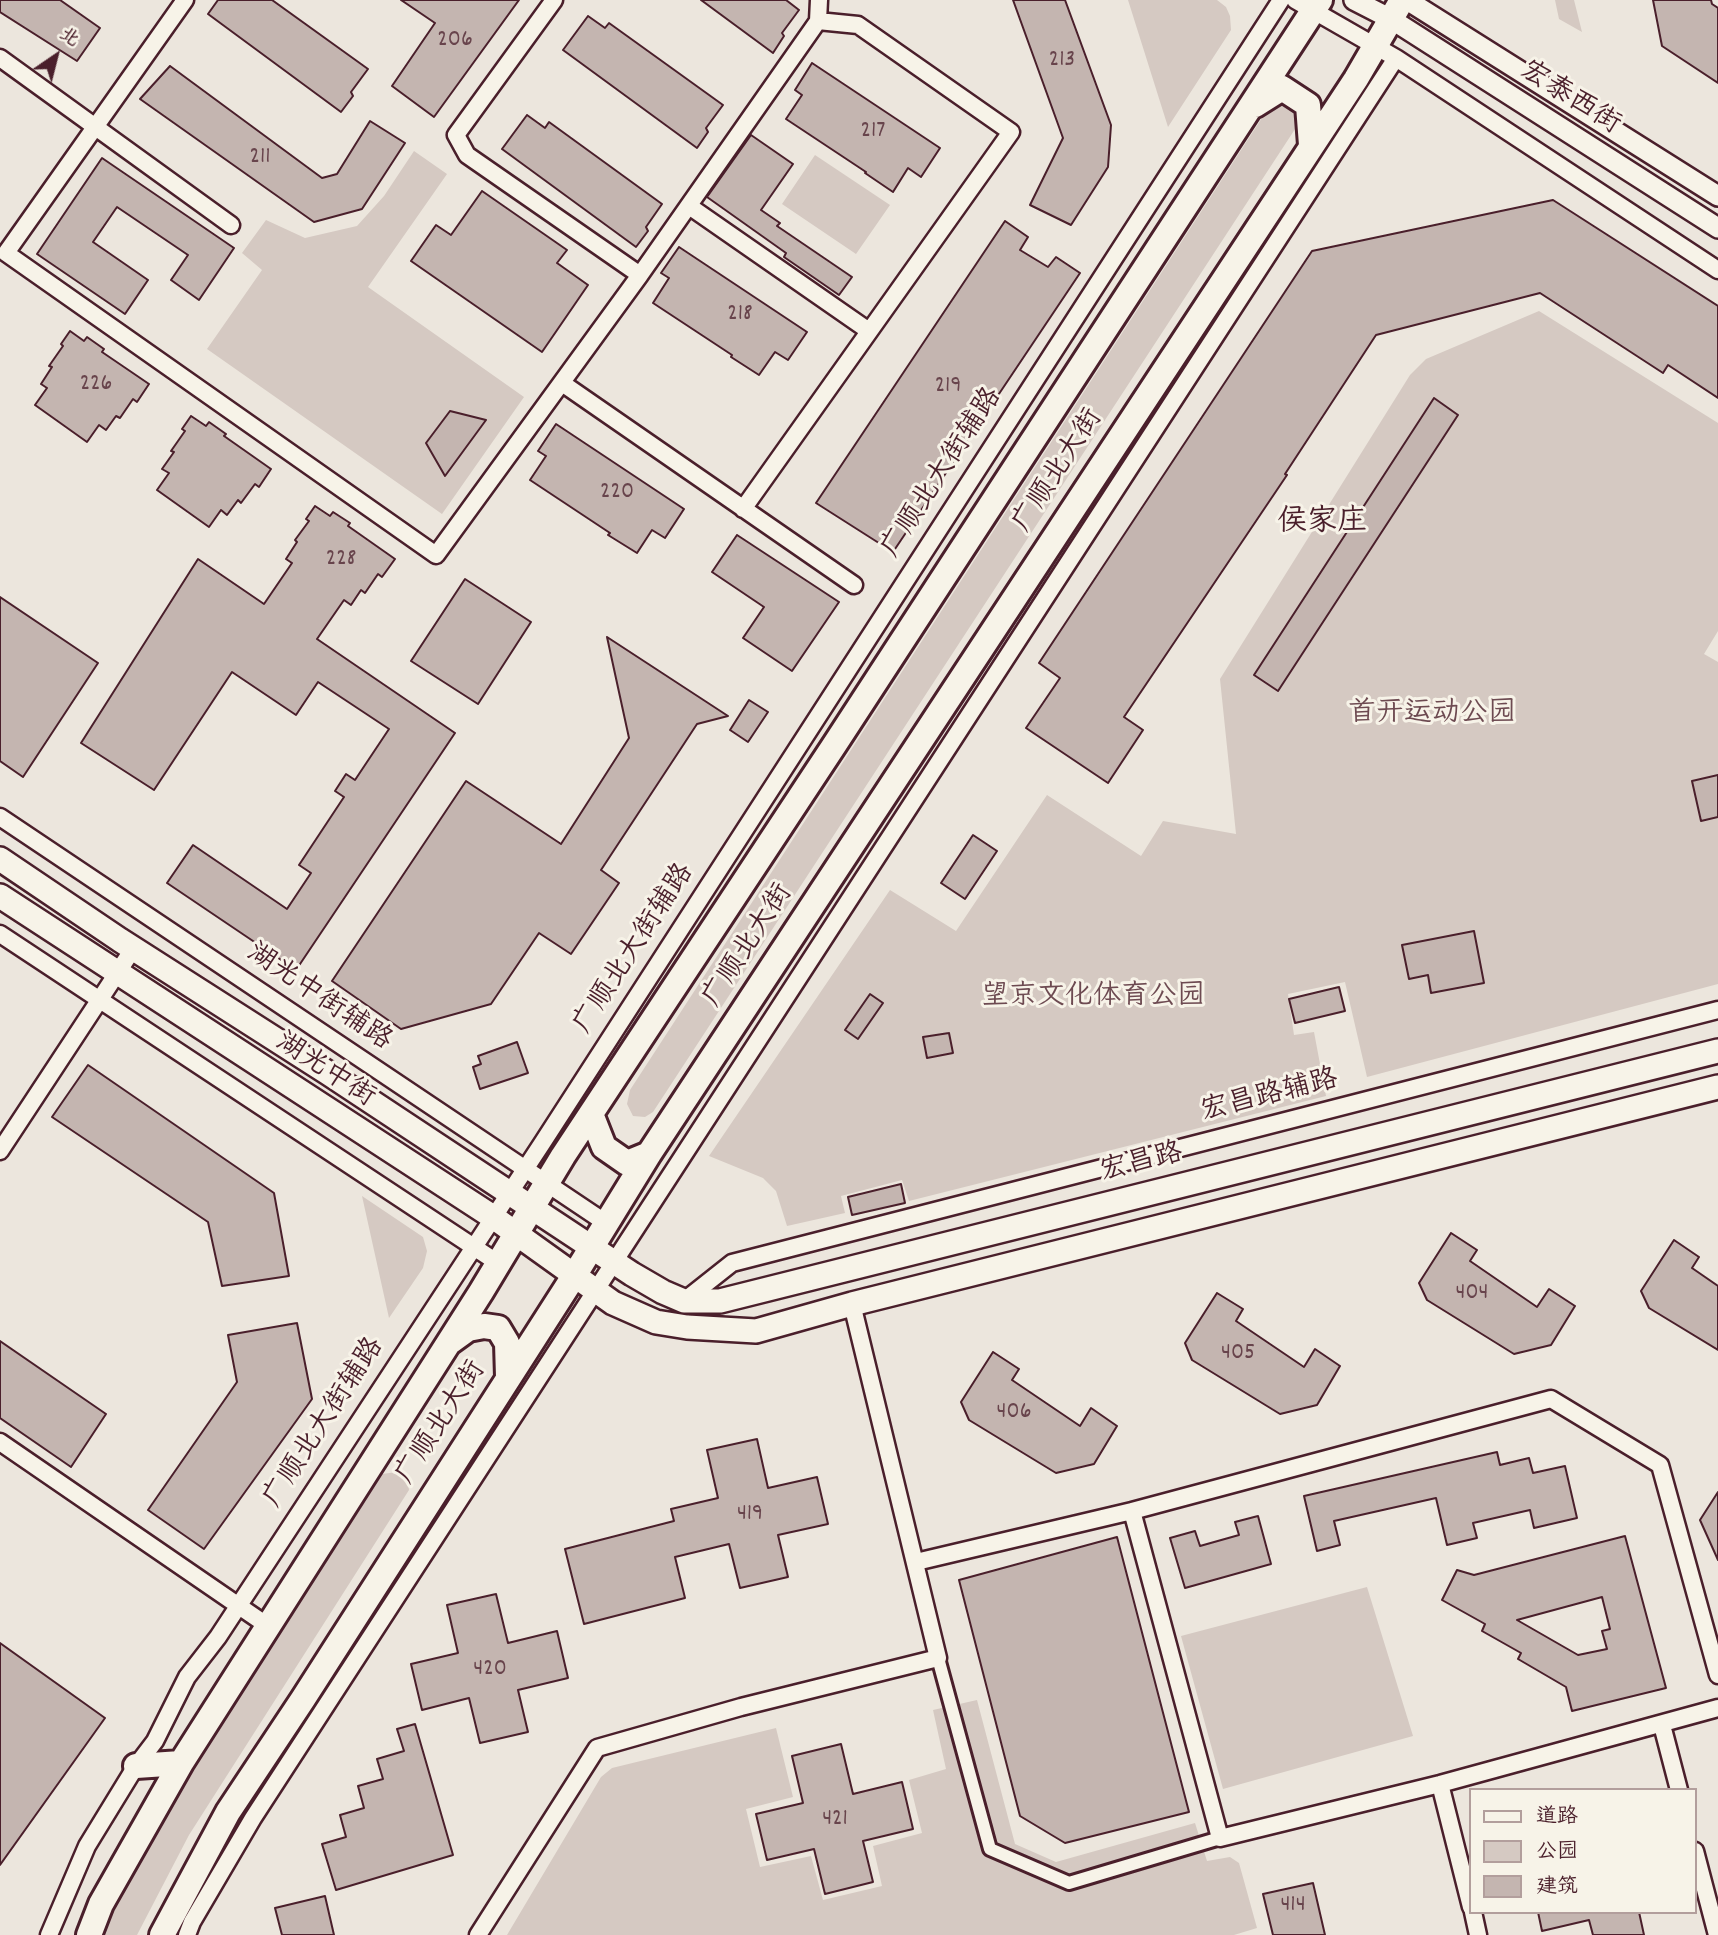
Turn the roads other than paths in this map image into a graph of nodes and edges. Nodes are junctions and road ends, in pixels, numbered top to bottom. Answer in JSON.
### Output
{"nodes":[{"id":1,"x":184,"y":0,"type":"edge"},
{"id":2,"x":554,"y":0,"type":"edge"},
{"id":3,"x":819,"y":0,"type":"edge"},
{"id":4,"x":1281,"y":0,"type":"edge"},
{"id":5,"x":1354,"y":0,"type":"edge"},
{"id":6,"x":1309,"y":3,"type":"edge"},
{"id":7,"x":1400,"y":6,"type":"edge"},
{"id":8,"x":818,"y":21,"type":"junction"},
{"id":9,"x":1385,"y":52,"type":"junction"},
{"id":10,"x":0,"y":58,"type":"edge"},
{"id":11,"x":1249,"y":108,"type":"junction"},
{"id":12,"x":95,"y":126,"type":"junction"},
{"id":13,"x":1311,"y":145,"type":"junction"},
{"id":14,"x":1718,"y":196,"type":"edge"},
{"id":15,"x":689,"y":206,"type":"junction"},
{"id":16,"x":231,"y":225,"type":"dead end"},
{"id":17,"x":1718,"y":228,"type":"edge"},
{"id":18,"x":1718,"y":270,"type":"edge"},
{"id":19,"x":640,"y":275,"type":"junction"},
{"id":20,"x":869,"y":331,"type":"junction"},
{"id":21,"x":562,"y":383,"type":"junction"},
{"id":22,"x":743,"y":509,"type":"junction"},
{"id":23,"x":854,"y":585,"type":"dead end"},
{"id":24,"x":0,"y":817,"type":"edge"},
{"id":25,"x":0,"y":859,"type":"edge"},
{"id":26,"x":0,"y":897,"type":"edge"},
{"id":27,"x":0,"y":934,"type":"edge"},
{"id":28,"x":133,"y":948,"type":"junction"},
{"id":29,"x":117,"y":974,"type":"junction"},
{"id":30,"x":101,"y":1000,"type":"junction"},
{"id":31,"x":1718,"y":1010,"type":"edge"},
{"id":32,"x":1718,"y":1051,"type":"edge"},
{"id":33,"x":1718,"y":1087,"type":"edge"},
{"id":34,"x":591,"y":1114,"type":"junction"},
{"id":35,"x":0,"y":1151,"type":"edge"},
{"id":36,"x":649,"y":1154,"type":"junction"},
{"id":37,"x":536,"y":1176,"type":"junction"},
{"id":38,"x":510,"y":1193,"type":"junction"},
{"id":39,"x":531,"y":1208,"type":"junction"},
{"id":40,"x":494,"y":1217,"type":"junction"},
{"id":41,"x":606,"y":1223,"type":"junction"},
{"id":42,"x":515,"y":1232,"type":"junction"},
{"id":43,"x":474,"y":1247,"type":"junction"},
{"id":44,"x":591,"y":1247,"type":"junction"},
{"id":45,"x":614,"y":1261,"type":"junction"},
{"id":46,"x":498,"y":1263,"type":"junction"},
{"id":47,"x":574,"y":1276,"type":"junction"},
{"id":48,"x":604,"y":1297,"type":"junction"},
{"id":49,"x":684,"y":1301,"type":"junction"},
{"id":50,"x":852,"y":1304,"type":"junction"},
{"id":51,"x":449,"y":1342,"type":"junction"},
{"id":52,"x":508,"y":1377,"type":"junction"},
{"id":53,"x":0,"y":1442,"type":"edge"},
{"id":54,"x":1132,"y":1511,"type":"junction"},
{"id":55,"x":916,"y":1562,"type":"junction"},
{"id":56,"x":237,"y":1606,"type":"junction"},
{"id":57,"x":268,"y":1626,"type":"junction"},
{"id":58,"x":938,"y":1658,"type":"junction"},
{"id":59,"x":1718,"y":1675,"type":"edge"},
{"id":60,"x":1718,"y":1708,"type":"edge"},
{"id":61,"x":1662,"y":1725,"type":"junction"},
{"id":62,"x":181,"y":1763,"type":"junction"},
{"id":63,"x":136,"y":1766,"type":"junction"},
{"id":64,"x":1440,"y":1784,"type":"junction"},
{"id":65,"x":1678,"y":1788,"type":"edge"},
{"id":66,"x":1220,"y":1838,"type":"junction"},
{"id":67,"x":1697,"y":1859,"type":"edge"},
{"id":68,"x":1470,"y":1903,"type":"edge"},
{"id":69,"x":1473,"y":1914,"type":"edge"},
{"id":70,"x":49,"y":1935,"type":"edge"},
{"id":71,"x":89,"y":1935,"type":"edge"},
{"id":72,"x":162,"y":1935,"type":"edge"},
{"id":73,"x":187,"y":1935,"type":"edge"},
{"id":74,"x":478,"y":1935,"type":"edge"},
{"id":75,"x":1478,"y":1935,"type":"edge"},
{"id":76,"x":1717,"y":1935,"type":"edge"}],
"edges":[{"from":1,"to":12,"type":"street"},
{"from":2,"to":19,"type":"street"},
{"from":3,"to":8,"type":"street"},
{"from":4,"to":37,"type":"street","name":"广顺北大街辅路"},
{"from":5,"to":7,"type":"street"},
{"from":6,"to":9,"type":"street"},
{"from":6,"to":11,"type":"main road","name":"广顺北大街"},
{"from":7,"to":9,"type":"main road","name":"广顺北大街"},
{"from":7,"to":14,"type":"street","name":"宏泰西街"},
{"from":7,"to":17,"type":"street","name":"宏泰西街"},
{"from":8,"to":15,"type":"street"},
{"from":8,"to":20,"type":"street"},
{"from":9,"to":13,"type":"main road","name":"广顺北大街"},
{"from":9,"to":18,"type":"street"},
{"from":9,"to":45,"type":"street"},
{"from":10,"to":12,"type":"street"},
{"from":11,"to":13,"type":"main road"},
{"from":11,"to":34,"type":"main road","name":"广顺北大街"},
{"from":12,"to":16,"type":"street"},
{"from":12,"to":21,"type":"street"},
{"from":13,"to":36,"type":"main road","name":"广顺北大街"},
{"from":15,"to":19,"type":"street"},
{"from":15,"to":20,"type":"street"},
{"from":19,"to":21,"type":"street"},
{"from":20,"to":22,"type":"street"},
{"from":21,"to":22,"type":"street"},
{"from":22,"to":23,"type":"street"},
{"from":24,"to":37,"type":"street","name":"湖光中街辅路"},
{"from":25,"to":28,"type":"main road","name":"湖光中街"},
{"from":26,"to":29,"type":"main road","name":"湖光中街"},
{"from":27,"to":30,"type":"street"},
{"from":28,"to":29,"type":"street"},
{"from":28,"to":38,"type":"main road","name":"湖光中街"},
{"from":29,"to":30,"type":"street"},
{"from":29,"to":40,"type":"main road","name":"湖光中街"},
{"from":30,"to":35,"type":"street"},
{"from":30,"to":43,"type":"street"},
{"from":31,"to":49,"type":"street","name":"宏昌路辅路"},
{"from":32,"to":49,"type":"main road","name":"宏昌路"},
{"from":33,"to":50,"type":"main road"},
{"from":34,"to":36,"type":"main road"},
{"from":34,"to":37,"type":"main road","name":"广顺北大街"},
{"from":36,"to":41,"type":"main road","name":"广顺北大街"},
{"from":37,"to":38,"type":"street","name":"广顺北大街辅路"},
{"from":37,"to":39,"type":"main road","name":"广顺北大街"},
{"from":37,"to":41,"type":"street","name":"湖光中街辅路"},
{"from":38,"to":39,"type":"main road","name":"湖光中街"},
{"from":38,"to":40,"type":"street","name":"广顺北大街辅路"},
{"from":39,"to":42,"type":"main road","name":"广顺北大街"},
{"from":39,"to":44,"type":"main road","name":"湖光中街"},
{"from":40,"to":42,"type":"main road","name":"湖光中街"},
{"from":40,"to":43,"type":"street","name":"广顺北大街辅路"},
{"from":41,"to":44,"type":"main road","name":"广顺北大街"},
{"from":42,"to":46,"type":"main road","name":"广顺北大街"},
{"from":42,"to":47,"type":"main road","name":"湖光中街"},
{"from":43,"to":46,"type":"street"},
{"from":43,"to":56,"type":"street","name":"广顺北大街辅路"},
{"from":44,"to":45,"type":"main road","name":"宏昌路"},
{"from":44,"to":47,"type":"main road","name":"广顺北大街"},
{"from":45,"to":48,"type":"street"},
{"from":45,"to":49,"type":"main road","name":"宏昌路"},
{"from":46,"to":51,"type":"main road","name":"广顺北大街"},
{"from":47,"to":48,"type":"main road","name":"湖光中街"},
{"from":47,"to":52,"type":"main road","name":"广顺北大街"},
{"from":48,"to":50,"type":"main road"},
{"from":48,"to":73,"type":"street"},
{"from":50,"to":55,"type":"street"},
{"from":51,"to":52,"type":"main road"},
{"from":51,"to":57,"type":"main road","name":"广顺北大街"},
{"from":52,"to":72,"type":"main road","name":"广顺北大街"},
{"from":53,"to":56,"type":"street"},
{"from":54,"to":55,"type":"street"},
{"from":54,"to":59,"type":"street"},
{"from":54,"to":66,"type":"street"},
{"from":55,"to":58,"type":"street"},
{"from":56,"to":57,"type":"street"},
{"from":56,"to":63,"type":"street","name":"广顺北大街辅路"},
{"from":57,"to":62,"type":"main road","name":"广顺北大街"},
{"from":58,"to":66,"type":"street"},
{"from":58,"to":74,"type":"street"},
{"from":60,"to":61,"type":"street"},
{"from":61,"to":64,"type":"street"},
{"from":61,"to":65,"type":"street"},
{"from":62,"to":63,"type":"main road"},
{"from":62,"to":71,"type":"main road","name":"广顺北大街"},
{"from":63,"to":70,"type":"street","name":"广顺北大街辅路"},
{"from":64,"to":66,"type":"street"},
{"from":64,"to":68,"type":"street"},
{"from":67,"to":76,"type":"street"},
{"from":69,"to":75,"type":"street"}]}
